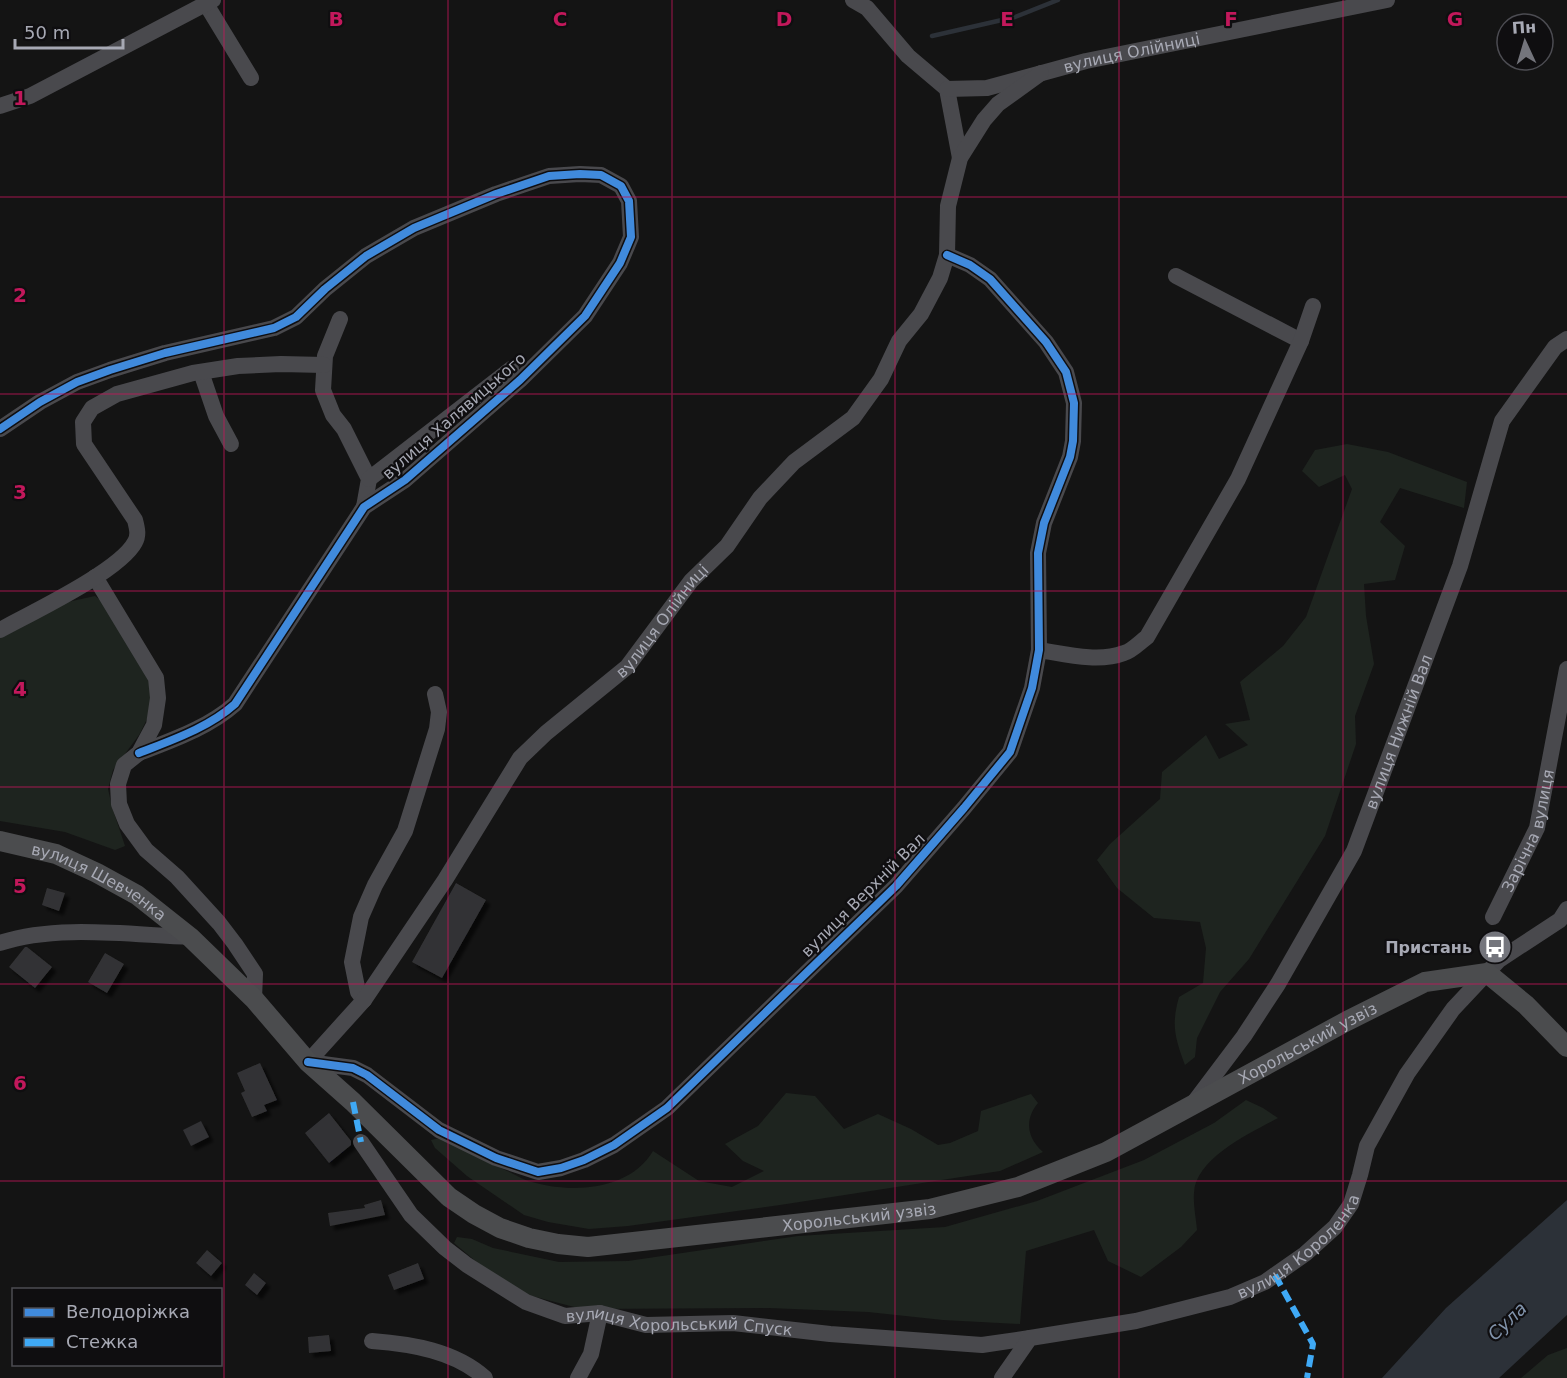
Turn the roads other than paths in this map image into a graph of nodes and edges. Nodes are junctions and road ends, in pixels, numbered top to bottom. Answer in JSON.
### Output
{"nodes":[{"id":1,"x":853,"y":0,"type":"edge"},
{"id":2,"x":1387,"y":0,"type":"edge"},
{"id":3,"x":210,"y":2,"type":"edge"},
{"id":4,"x":1041,"y":73,"type":"junction"},
{"id":5,"x":251,"y":78,"type":"dead end"},
{"id":6,"x":947,"y":89,"type":"junction"},
{"id":7,"x":0,"y":106,"type":"edge"},
{"id":8,"x":960,"y":158,"type":"junction"},
{"id":9,"x":947,"y":255,"type":"junction"},
{"id":10,"x":1176,"y":276,"type":"dead end"},
{"id":11,"x":1313,"y":306,"type":"dead end"},
{"id":12,"x":340,"y":319,"type":"dead end"},
{"id":13,"x":1567,"y":339,"type":"edge"},
{"id":14,"x":1301,"y":341,"type":"junction"},
{"id":15,"x":324,"y":365,"type":"junction"},
{"id":16,"x":511,"y":369,"type":"dead end"},
{"id":17,"x":201,"y":372,"type":"junction"},
{"id":18,"x":0,"y":429,"type":"edge"},
{"id":19,"x":231,"y":444,"type":"dead end"},
{"id":20,"x":369,"y":479,"type":"junction"},
{"id":21,"x":364,"y":507,"type":"junction"},
{"id":22,"x":96,"y":577,"type":"junction"},
{"id":23,"x":0,"y":630,"type":"edge"},
{"id":24,"x":1039,"y":650,"type":"junction"},
{"id":25,"x":1567,"y":669,"type":"edge"},
{"id":26,"x":435,"y":694,"type":"dead end"},
{"id":27,"x":138,"y":753,"type":"junction"},
{"id":28,"x":0,"y":841,"type":"edge"},
{"id":29,"x":1493,"y":917,"type":"dead end"},
{"id":30,"x":1565,"y":917,"type":"edge"},
{"id":31,"x":190,"y":937,"type":"junction"},
{"id":32,"x":0,"y":943,"type":"edge"},
{"id":33,"x":1487,"y":973,"type":"junction"},
{"id":34,"x":254,"y":999,"type":"junction"},
{"id":35,"x":364,"y":1000,"type":"junction"},
{"id":36,"x":1567,"y":1047,"type":"edge"},
{"id":37,"x":308,"y":1062,"type":"junction"},
{"id":38,"x":1191,"y":1107,"type":"junction"},
{"id":39,"x":361,"y":1142,"type":"dead end"},
{"id":40,"x":600,"y":1314,"type":"junction"},
{"id":41,"x":1030,"y":1338,"type":"junction"},
{"id":42,"x":372,"y":1341,"type":"dead end"},
{"id":43,"x":485,"y":1378,"type":"edge"},
{"id":44,"x":578,"y":1378,"type":"edge"},
{"id":45,"x":1002,"y":1378,"type":"edge"}],
"edges":[{"from":1,"to":6,"type":"street"},
{"from":2,"to":4,"type":"street","name":"вулиця Олійниці"},
{"from":3,"to":5,"type":"street"},
{"from":3,"to":7,"type":"street"},
{"from":4,"to":6,"type":"street","name":"вулиця Олійниці"},
{"from":4,"to":8,"type":"street"},
{"from":6,"to":8,"type":"street"},
{"from":8,"to":9,"type":"street","name":"вулиця Олійниці"},
{"from":9,"to":24,"type":"street","name":"вулиця Верхній Вал"},
{"from":9,"to":35,"type":"street","name":"вулиця Олійниці"},
{"from":10,"to":14,"type":"street"},
{"from":11,"to":14,"type":"street"},
{"from":12,"to":15,"type":"street"},
{"from":13,"to":38,"type":"street","name":"вулиця Нижній Вал"},
{"from":14,"to":24,"type":"street"},
{"from":15,"to":17,"type":"street"},
{"from":15,"to":20,"type":"street"},
{"from":16,"to":20,"type":"street"},
{"from":17,"to":19,"type":"street"},
{"from":17,"to":22,"type":"street"},
{"from":18,"to":21,"type":"street","name":"вулиця Халявицького"},
{"from":20,"to":21,"type":"street"},
{"from":21,"to":27,"type":"street","name":"вулиця Халявицького"},
{"from":22,"to":23,"type":"street"},
{"from":22,"to":27,"type":"street"},
{"from":24,"to":37,"type":"street","name":"вулиця Верхній Вал"},
{"from":25,"to":29,"type":"street","name":"Зарічна вулиця"},
{"from":26,"to":35,"type":"street"},
{"from":27,"to":34,"type":"street"},
{"from":28,"to":31,"type":"main road","name":"вулиця Шевченка"},
{"from":30,"to":33,"type":"street","name":"вулиця Короленка"},
{"from":31,"to":32,"type":"street"},
{"from":31,"to":34,"type":"main road","name":"Хорольський узвіз"},
{"from":33,"to":36,"type":"main road"},
{"from":33,"to":38,"type":"main road","name":"Хорольський узвіз"},
{"from":33,"to":41,"type":"street","name":"вулиця Короленка"},
{"from":34,"to":37,"type":"main road","name":"Хорольський узвіз"},
{"from":35,"to":37,"type":"street","name":"вулиця Олійниці"},
{"from":37,"to":38,"type":"main road","name":"Хорольський узвіз"},
{"from":39,"to":40,"type":"street","name":"вулиця Хорольський Спуск"},
{"from":40,"to":41,"type":"street","name":"вулиця Хорольський Спуск"},
{"from":40,"to":44,"type":"street"},
{"from":41,"to":45,"type":"street"},
{"from":42,"to":43,"type":"street"}]}
